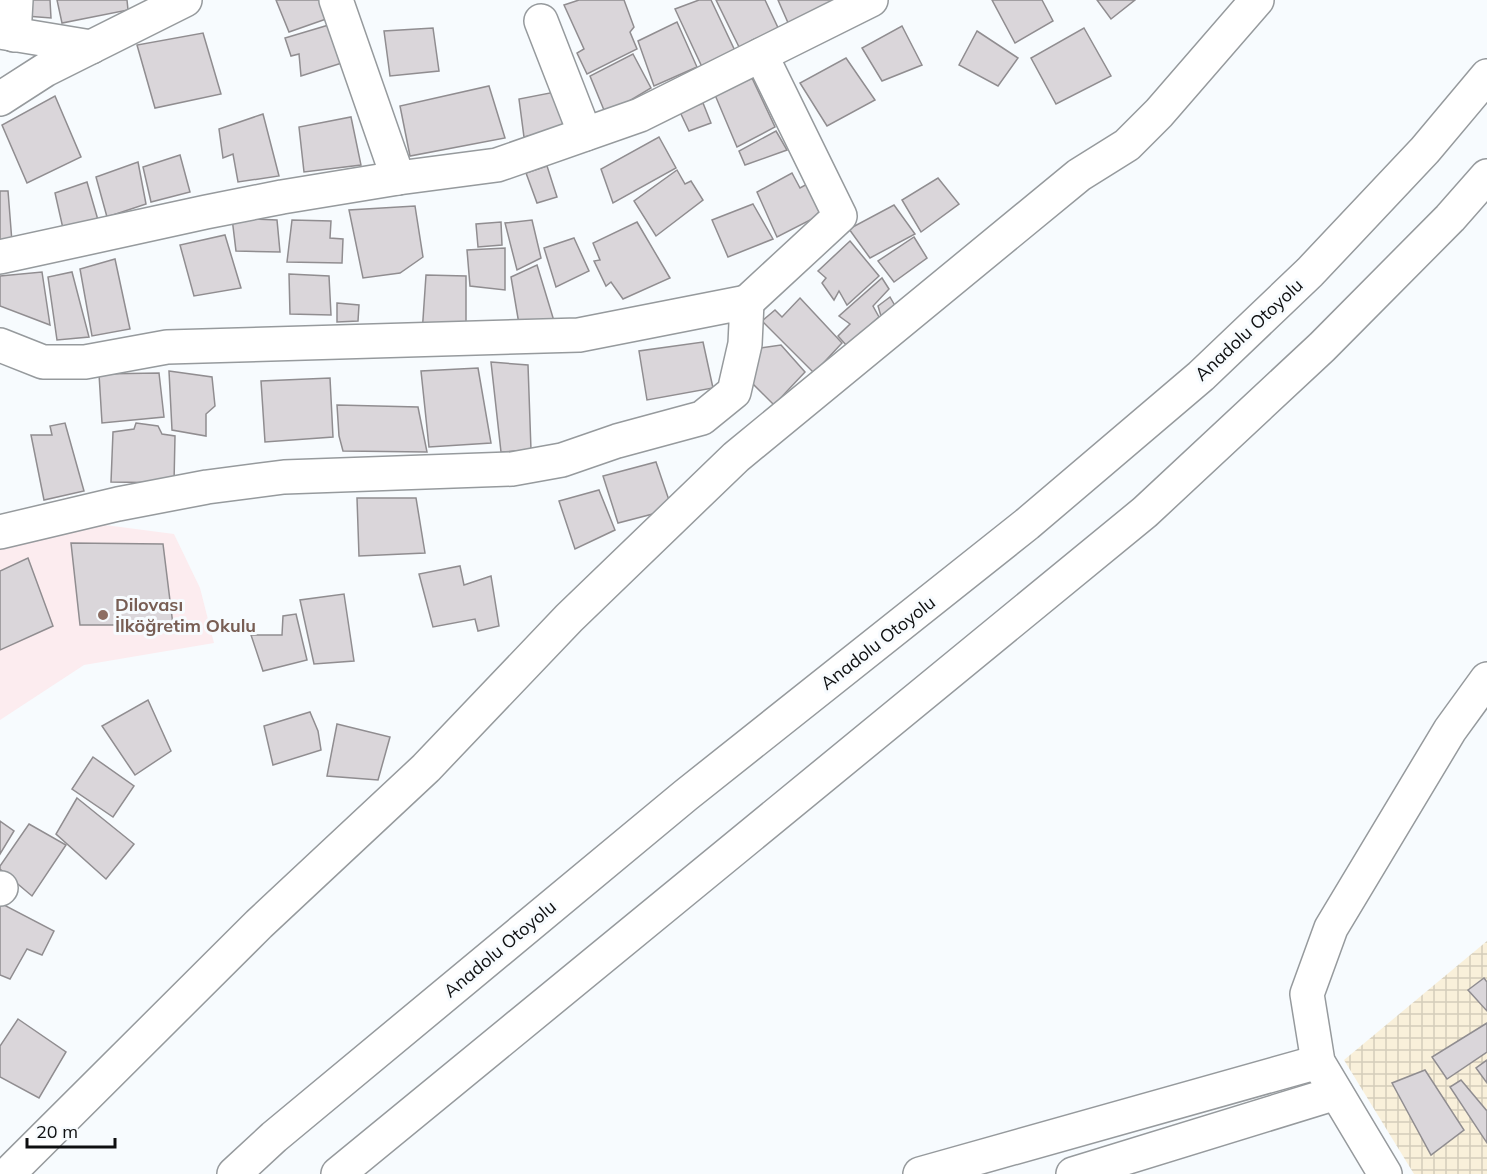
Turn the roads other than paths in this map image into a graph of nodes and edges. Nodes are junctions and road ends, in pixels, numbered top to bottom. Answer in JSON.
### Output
{"nodes":[{"id":1,"x":16,"y":0,"type":"edge"},
{"id":2,"x":185,"y":0,"type":"edge"},
{"id":3,"x":336,"y":0,"type":"edge"},
{"id":4,"x":1257,"y":0,"type":"edge"},
{"id":5,"x":854,"y":4,"type":"edge"},
{"id":6,"x":541,"y":21,"type":"dead end"},
{"id":7,"x":7,"y":34,"type":"edge"},
{"id":8,"x":91,"y":47,"type":"junction"},
{"id":9,"x":761,"y":54,"type":"junction"},
{"id":10,"x":1487,"y":76,"type":"edge"},
{"id":11,"x":0,"y":99,"type":"edge"},
{"id":12,"x":585,"y":134,"type":"junction"},
{"id":13,"x":1487,"y":176,"type":"edge"},
{"id":14,"x":398,"y":178,"type":"junction"},
{"id":15,"x":0,"y":257,"type":"edge"},
{"id":16,"x":747,"y":302,"type":"junction"},
{"id":17,"x":0,"y":345,"type":"edge"},
{"id":18,"x":702,"y":418,"type":"junction"},
{"id":19,"x":736,"y":457,"type":"junction"},
{"id":20,"x":0,"y":532,"type":"edge"},
{"id":21,"x":1487,"y":679,"type":"edge"},
{"id":22,"x":1318,"y":1062,"type":"junction"},
{"id":23,"x":1336,"y":1093,"type":"junction"},
{"id":24,"x":8,"y":1174,"type":"edge"},
{"id":25,"x":234,"y":1174,"type":"edge"},
{"id":26,"x":338,"y":1174,"type":"edge"},
{"id":27,"x":920,"y":1174,"type":"edge"},
{"id":28,"x":1073,"y":1174,"type":"edge"},
{"id":29,"x":1385,"y":1174,"type":"edge"}],
"edges":[{"from":1,"to":7,"type":"main road"},
{"from":2,"to":8,"type":"main road"},
{"from":3,"to":14,"type":"main road"},
{"from":4,"to":19,"type":"main road"},
{"from":5,"to":9,"type":"main road"},
{"from":6,"to":12,"type":"main road"},
{"from":7,"to":8,"type":"main road"},
{"from":8,"to":11,"type":"main road"},
{"from":9,"to":12,"type":"main road"},
{"from":9,"to":16,"type":"main road"},
{"from":10,"to":25,"type":"main road","name":"Anadolu Otoyolu"},
{"from":12,"to":14,"type":"main road"},
{"from":13,"to":26,"type":"main road"},
{"from":14,"to":15,"type":"main road"},
{"from":16,"to":17,"type":"main road"},
{"from":16,"to":18,"type":"main road"},
{"from":18,"to":19,"type":"main road"},
{"from":18,"to":20,"type":"main road"},
{"from":19,"to":24,"type":"main road"},
{"from":21,"to":22,"type":"main road"},
{"from":22,"to":23,"type":"main road"},
{"from":22,"to":27,"type":"main road"},
{"from":23,"to":28,"type":"main road"},
{"from":23,"to":29,"type":"main road"}]}
